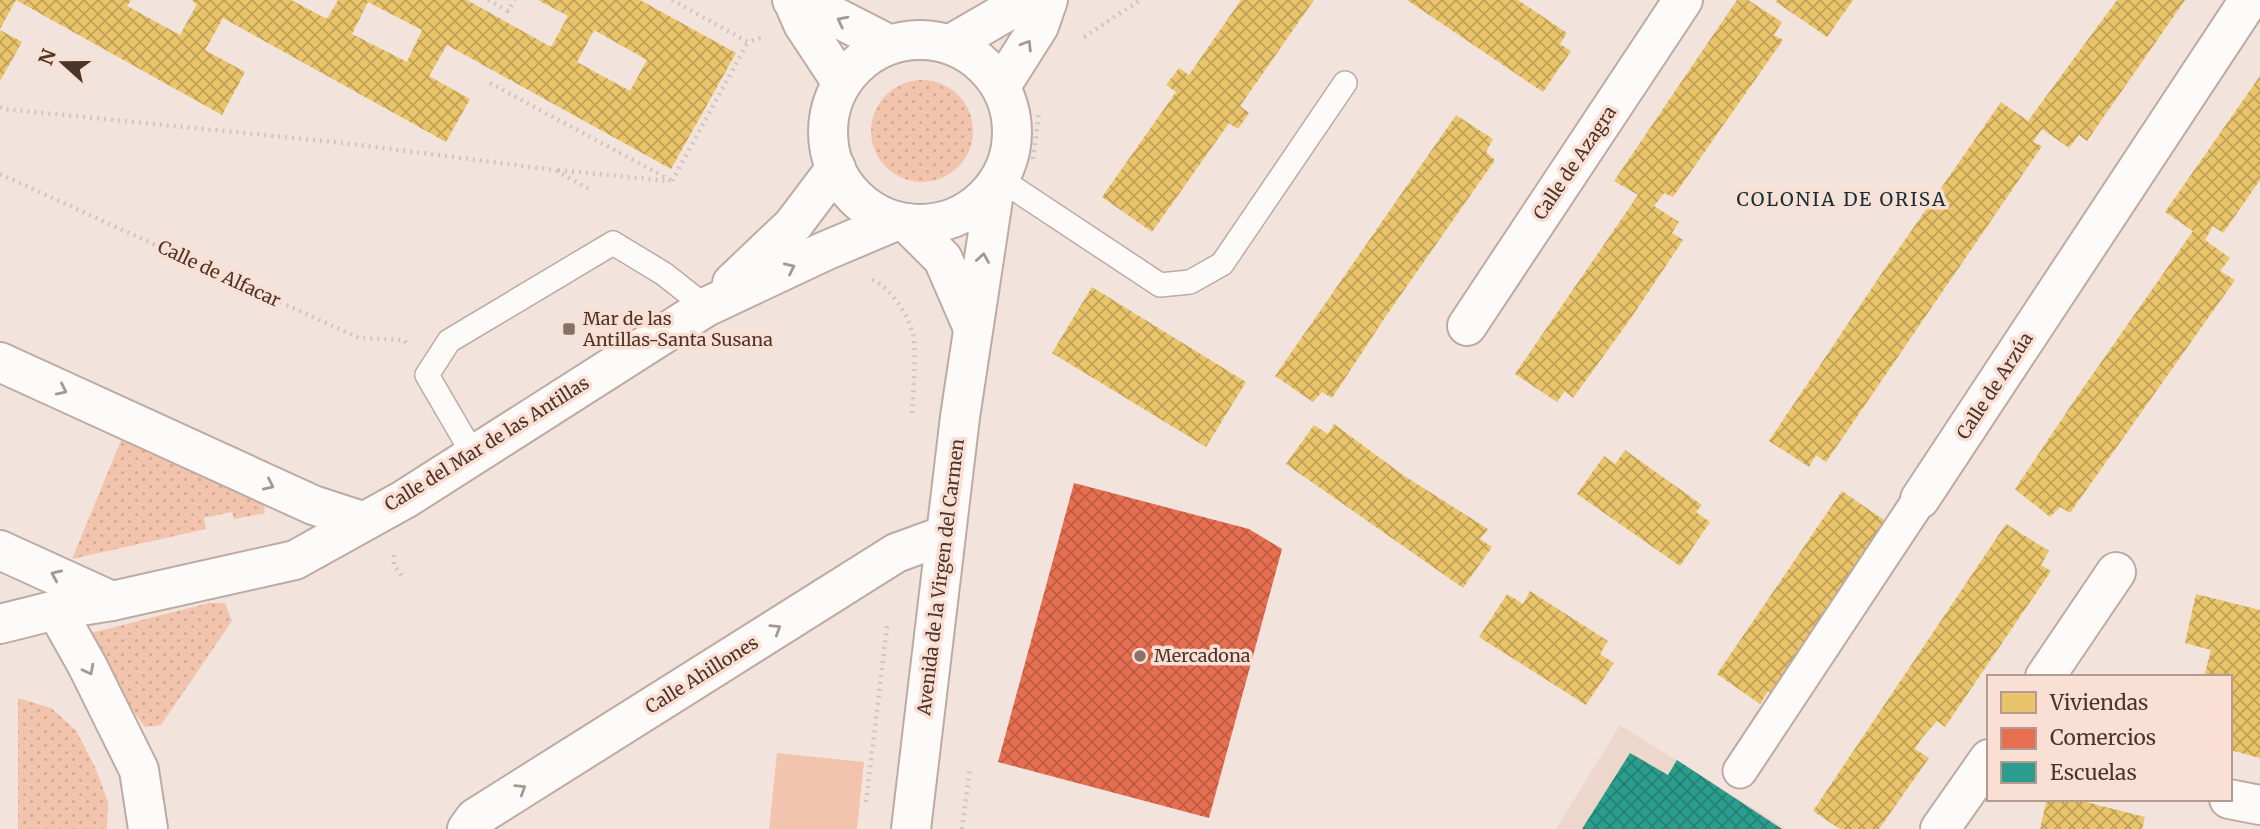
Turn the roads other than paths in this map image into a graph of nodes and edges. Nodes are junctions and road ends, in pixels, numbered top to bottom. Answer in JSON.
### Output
{"nodes":[{"id":1,"x":1683,"y":0,"type":"edge"},
{"id":2,"x":2249,"y":0,"type":"edge"},
{"id":3,"x":792,"y":1,"type":"edge"},
{"id":4,"x":1047,"y":1,"type":"edge"},
{"id":5,"x":888,"y":44,"type":"junction"},
{"id":6,"x":951,"y":44,"type":"junction"},
{"id":7,"x":842,"y":83,"type":"junction"},
{"id":8,"x":1345,"y":83,"type":"dead end"},
{"id":9,"x":1001,"y":86,"type":"junction"},
{"id":10,"x":836,"y":168,"type":"junction"},
{"id":11,"x":1007,"y":187,"type":"junction"},
{"id":12,"x":902,"y":222,"type":"junction"},
{"id":13,"x":706,"y":307,"type":"junction"},
{"id":14,"x":972,"y":326,"type":"junction"},
{"id":15,"x":1467,"y":326,"type":"dead end"},
{"id":16,"x":0,"y":362,"type":"edge"},
{"id":17,"x":473,"y":454,"type":"junction"},
{"id":18,"x":1920,"y":499,"type":"joint"},
{"id":19,"x":362,"y":521,"type":"junction"},
{"id":20,"x":945,"y":535,"type":"junction"},
{"id":21,"x":0,"y":550,"type":"edge"},
{"id":22,"x":2116,"y":572,"type":"dead end"},
{"id":23,"x":112,"y":601,"type":"junction"},
{"id":24,"x":56,"y":610,"type":"junction"},
{"id":25,"x":0,"y":624,"type":"edge"},
{"id":26,"x":2046,"y":675,"type":"edge"},
{"id":27,"x":1987,"y":761,"type":"edge"},
{"id":28,"x":1740,"y":771,"type":"dead end"},
{"id":29,"x":2232,"y":800,"type":"edge"},
{"id":30,"x":2260,"y":805,"type":"edge"},
{"id":31,"x":148,"y":829,"type":"edge"},
{"id":32,"x":467,"y":829,"type":"edge"},
{"id":33,"x":911,"y":829,"type":"edge"},
{"id":34,"x":1940,"y":829,"type":"edge"}],
"edges":[{"from":1,"to":15,"type":"street","name":"Calle de Azagra"},
{"from":2,"to":18,"type":"street","name":"Calle de Arzúa"},
{"from":5,"to":3,"type":"street","one_way":true},
{"from":3,"to":7,"type":"street"},
{"from":4,"to":6,"type":"street"},
{"from":9,"to":4,"type":"street","one_way":true},
{"from":5,"to":6,"type":"street"},
{"from":5,"to":7,"type":"street"},
{"from":6,"to":9,"type":"street"},
{"from":7,"to":10,"type":"street"},
{"from":8,"to":11,"type":"lane"},
{"from":9,"to":11,"type":"street"},
{"from":10,"to":12,"type":"street"},
{"from":10,"to":13,"type":"street","name":"Calle del Mar de las Antillas"},
{"from":11,"to":12,"type":"street"},
{"from":14,"to":11,"type":"street","name":"Avenida de la Virgen del Carmen","one_way":true},
{"from":13,"to":12,"type":"street","name":"Calle del Mar de las Antillas","one_way":true},
{"from":12,"to":14,"type":"street"},
{"from":13,"to":17,"type":"street","name":"Calle del Mar de las Antillas"},
{"from":13,"to":17,"type":"lane"},
{"from":14,"to":20,"type":"street","name":"Avenida de la Virgen del Carmen"},
{"from":16,"to":19,"type":"street","one_way":true},
{"from":17,"to":19,"type":"street","name":"Calle del Mar de las Antillas"},
{"from":18,"to":28,"type":"street","name":"Calle de Arzúa"},
{"from":19,"to":23,"type":"street","name":"Calle del Mar de las Antillas"},
{"from":32,"to":20,"type":"street","name":"Calle Ahillones","one_way":true},
{"from":20,"to":33,"type":"street","name":"Avenida de la Virgen del Carmen"},
{"from":23,"to":21,"type":"street","one_way":true},
{"from":22,"to":26,"type":"street"},
{"from":23,"to":24,"type":"street","name":"Calle del Mar de las Antillas"},
{"from":24,"to":25,"type":"street","name":"Calle del Mar de las Antillas"},
{"from":24,"to":31,"type":"street","one_way":true},
{"from":27,"to":34,"type":"street"},
{"from":29,"to":30,"type":"street"}]}
